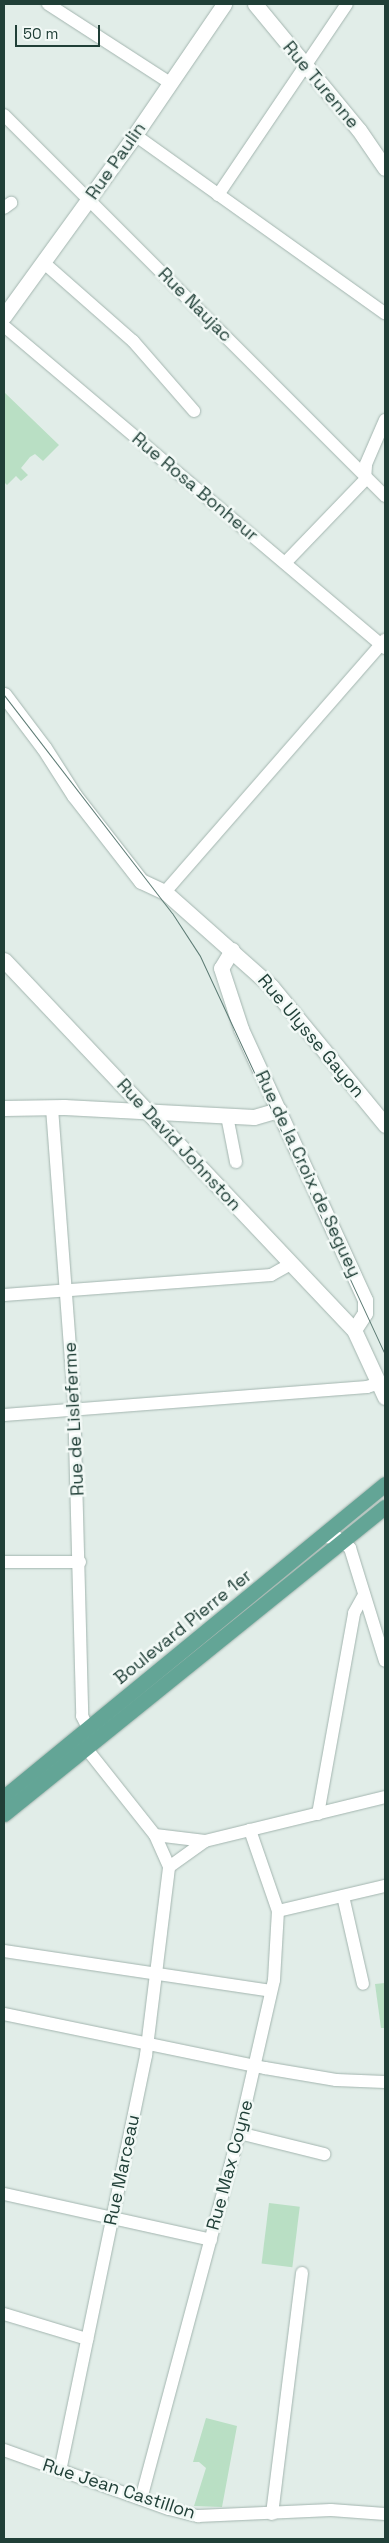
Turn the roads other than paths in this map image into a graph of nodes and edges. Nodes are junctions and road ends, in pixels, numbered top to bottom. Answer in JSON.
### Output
{"nodes":[{"id":1,"x":48,"y":4,"type":"edge"},
{"id":2,"x":224,"y":4,"type":"edge"},
{"id":3,"x":255,"y":4,"type":"edge"},
{"id":4,"x":347,"y":4,"type":"edge"},
{"id":5,"x":305,"y":65,"type":"junction"},
{"id":6,"x":170,"y":83,"type":"junction"},
{"id":7,"x":4,"y":115,"type":"edge"},
{"id":8,"x":135,"y":135,"type":"junction"},
{"id":9,"x":385,"y":168,"type":"edge"},
{"id":10,"x":218,"y":195,"type":"junction"},
{"id":11,"x":89,"y":199,"type":"junction"},
{"id":12,"x":43,"y":262,"type":"junction"},
{"id":13,"x":5,"y":311,"type":"edge"},
{"id":14,"x":385,"y":314,"type":"edge"},
{"id":15,"x":4,"y":326,"type":"edge"},
{"id":16,"x":194,"y":411,"type":"dead end"},
{"id":17,"x":385,"y":420,"type":"edge"},
{"id":18,"x":365,"y":476,"type":"junction"},
{"id":19,"x":385,"y":496,"type":"edge"},
{"id":20,"x":285,"y":563,"type":"junction"},
{"id":21,"x":384,"y":645,"type":"edge"},
{"id":22,"x":4,"y":695,"type":"edge"},
{"id":23,"x":165,"y":892,"type":"junction"},
{"id":24,"x":232,"y":950,"type":"junction"},
{"id":25,"x":4,"y":960,"type":"edge"},
{"id":26,"x":4,"y":1108,"type":"edge"},
{"id":27,"x":52,"y":1108,"type":"junction"},
{"id":28,"x":279,"y":1110,"type":"junction"},
{"id":29,"x":147,"y":1111,"type":"junction"},
{"id":30,"x":227,"y":1116,"type":"junction"},
{"id":31,"x":385,"y":1125,"type":"edge"},
{"id":32,"x":236,"y":1162,"type":"dead end"},
{"id":33,"x":291,"y":1264,"type":"junction"},
{"id":34,"x":66,"y":1290,"type":"junction"},
{"id":35,"x":4,"y":1294,"type":"edge"},
{"id":36,"x":354,"y":1330,"type":"junction"},
{"id":37,"x":382,"y":1390,"type":"edge"},
{"id":38,"x":75,"y":1408,"type":"junction"},
{"id":39,"x":4,"y":1414,"type":"edge"},
{"id":40,"x":385,"y":1484,"type":"edge"},
{"id":41,"x":385,"y":1499,"type":"edge"},
{"id":42,"x":385,"y":1507,"type":"edge"},
{"id":43,"x":365,"y":1523,"type":"junction"},
{"id":44,"x":323,"y":1537,"type":"junction"},
{"id":45,"x":344,"y":1541,"type":"junction"},
{"id":46,"x":4,"y":1562,"type":"edge"},
{"id":47,"x":80,"y":1562,"type":"junction"},
{"id":48,"x":364,"y":1595,"type":"junction"},
{"id":49,"x":385,"y":1661,"type":"edge"},
{"id":50,"x":88,"y":1728,"type":"junction"},
{"id":51,"x":86,"y":1748,"type":"junction"},
{"id":52,"x":4,"y":1797,"type":"edge"},
{"id":53,"x":385,"y":1797,"type":"edge"},
{"id":54,"x":4,"y":1814,"type":"edge"},
{"id":55,"x":318,"y":1814,"type":"junction"},
{"id":56,"x":250,"y":1830,"type":"junction"},
{"id":57,"x":155,"y":1835,"type":"junction"},
{"id":58,"x":204,"y":1841,"type":"junction"},
{"id":59,"x":169,"y":1867,"type":"junction"},
{"id":60,"x":385,"y":1886,"type":"edge"},
{"id":61,"x":343,"y":1896,"type":"junction"},
{"id":62,"x":278,"y":1911,"type":"junction"},
{"id":63,"x":4,"y":1951,"type":"edge"},
{"id":64,"x":157,"y":1974,"type":"junction"},
{"id":65,"x":363,"y":1984,"type":"dead end"},
{"id":66,"x":270,"y":1991,"type":"junction"},
{"id":67,"x":4,"y":2014,"type":"edge"},
{"id":68,"x":148,"y":2044,"type":"junction"},
{"id":69,"x":256,"y":2066,"type":"junction"},
{"id":70,"x":385,"y":2082,"type":"edge"},
{"id":71,"x":239,"y":2133,"type":"junction"},
{"id":72,"x":324,"y":2154,"type":"dead end"},
{"id":73,"x":4,"y":2194,"type":"edge"},
{"id":74,"x":112,"y":2219,"type":"junction"},
{"id":75,"x":211,"y":2240,"type":"junction"},
{"id":76,"x":302,"y":2273,"type":"dead end"},
{"id":77,"x":4,"y":2314,"type":"edge"},
{"id":78,"x":87,"y":2339,"type":"junction"},
{"id":79,"x":4,"y":2450,"type":"edge"},
{"id":80,"x":60,"y":2471,"type":"junction"},
{"id":81,"x":141,"y":2499,"type":"junction"},
{"id":82,"x":272,"y":2514,"type":"junction"},
{"id":83,"x":385,"y":2514,"type":"edge"}],
"edges":[{"from":1,"to":6,"type":"street"},
{"from":2,"to":6,"type":"street","name":"Rue Paulin"},
{"from":3,"to":5,"type":"street","name":"Rue Turenne"},
{"from":4,"to":5,"type":"street"},
{"from":5,"to":9,"type":"street","name":"Rue Turenne"},
{"from":5,"to":10,"type":"street"},
{"from":6,"to":8,"type":"street","name":"Rue Paulin"},
{"from":7,"to":11,"type":"street","name":"Rue Naujac"},
{"from":8,"to":10,"type":"street"},
{"from":8,"to":11,"type":"street","name":"Rue Paulin"},
{"from":10,"to":14,"type":"street"},
{"from":11,"to":12,"type":"street","name":"Rue Paulin"},
{"from":11,"to":18,"type":"street","name":"Rue Naujac"},
{"from":12,"to":13,"type":"street","name":"Rue Paulin"},
{"from":12,"to":16,"type":"street"},
{"from":15,"to":20,"type":"street","name":"Rue Rosa Bonheur"},
{"from":17,"to":18,"type":"street"},
{"from":18,"to":19,"type":"street","name":"Rue Naujac"},
{"from":18,"to":20,"type":"street"},
{"from":20,"to":21,"type":"street","name":"Rue Rosa Bonheur"},
{"from":21,"to":23,"type":"street"},
{"from":22,"to":23,"type":"street"},
{"from":23,"to":24,"type":"street","name":"Rue Ulysse Gayon"},
{"from":24,"to":28,"type":"street","name":"Rue de la Croix de Seguey"},
{"from":24,"to":31,"type":"street","name":"Rue Ulysse Gayon"},
{"from":25,"to":29,"type":"street","name":"Rue David Johnston"},
{"from":26,"to":27,"type":"street"},
{"from":27,"to":29,"type":"street"},
{"from":27,"to":34,"type":"street","name":"Rue de Lisleferme"},
{"from":28,"to":30,"type":"street"},
{"from":28,"to":36,"type":"street","name":"Rue de la Croix de Seguey"},
{"from":29,"to":30,"type":"street"},
{"from":29,"to":33,"type":"street","name":"Rue David Johnston"},
{"from":30,"to":32,"type":"street"},
{"from":33,"to":34,"type":"street"},
{"from":33,"to":36,"type":"street","name":"Rue David Johnston"},
{"from":34,"to":35,"type":"street"},
{"from":34,"to":38,"type":"street","name":"Rue de Lisleferme"},
{"from":36,"to":37,"type":"street"},
{"from":37,"to":38,"type":"street"},
{"from":38,"to":39,"type":"street"},
{"from":38,"to":47,"type":"street","name":"Rue de Lisleferme"},
{"from":40,"to":44,"type":"main road","name":"Boulevard Pierre 1er"},
{"from":41,"to":43,"type":"street"},
{"from":42,"to":43,"type":"main road","name":"Boulevard Pierre 1er"},
{"from":43,"to":45,"type":"main road","name":"Boulevard Pierre 1er"},
{"from":44,"to":45,"type":"street"},
{"from":44,"to":50,"type":"main road","name":"Boulevard Pierre 1er"},
{"from":45,"to":48,"type":"street"},
{"from":45,"to":51,"type":"main road","name":"Boulevard Pierre 1er"},
{"from":46,"to":47,"type":"street"},
{"from":47,"to":50,"type":"street","name":"Rue de Lisleferme"},
{"from":48,"to":49,"type":"street"},
{"from":48,"to":55,"type":"street"},
{"from":50,"to":52,"type":"main road","name":"Boulevard Pierre 1er"},
{"from":51,"to":54,"type":"main road","name":"Boulevard Pierre 1er"},
{"from":51,"to":57,"type":"street"},
{"from":53,"to":55,"type":"street"},
{"from":55,"to":56,"type":"street"},
{"from":56,"to":58,"type":"street"},
{"from":56,"to":62,"type":"street","name":"Rue Max Coyne"},
{"from":57,"to":58,"type":"street"},
{"from":57,"to":59,"type":"street"},
{"from":58,"to":59,"type":"street"},
{"from":59,"to":64,"type":"street","name":"Rue Marceau"},
{"from":60,"to":61,"type":"street"},
{"from":61,"to":62,"type":"street"},
{"from":61,"to":65,"type":"street"},
{"from":62,"to":66,"type":"street","name":"Rue Max Coyne"},
{"from":63,"to":64,"type":"street"},
{"from":64,"to":66,"type":"street"},
{"from":64,"to":68,"type":"street","name":"Rue Marceau"},
{"from":66,"to":69,"type":"street","name":"Rue Max Coyne"},
{"from":67,"to":68,"type":"street"},
{"from":68,"to":69,"type":"street"},
{"from":68,"to":74,"type":"street","name":"Rue Marceau"},
{"from":69,"to":70,"type":"street"},
{"from":69,"to":71,"type":"street","name":"Rue Max Coyne"},
{"from":71,"to":72,"type":"street"},
{"from":71,"to":75,"type":"street","name":"Rue Max Coyne"},
{"from":73,"to":74,"type":"street"},
{"from":74,"to":75,"type":"street"},
{"from":74,"to":78,"type":"street","name":"Rue Marceau"},
{"from":75,"to":81,"type":"street","name":"Rue Max Coyne"},
{"from":76,"to":82,"type":"street"},
{"from":77,"to":78,"type":"street"},
{"from":78,"to":80,"type":"street","name":"Rue Marceau"},
{"from":79,"to":80,"type":"street","name":"Rue Jean Castillon"},
{"from":80,"to":81,"type":"street","name":"Rue Jean Castillon"},
{"from":81,"to":82,"type":"street","name":"Rue Jean Castillon"},
{"from":82,"to":83,"type":"street","name":"Rue Jean Castillon"}]}
